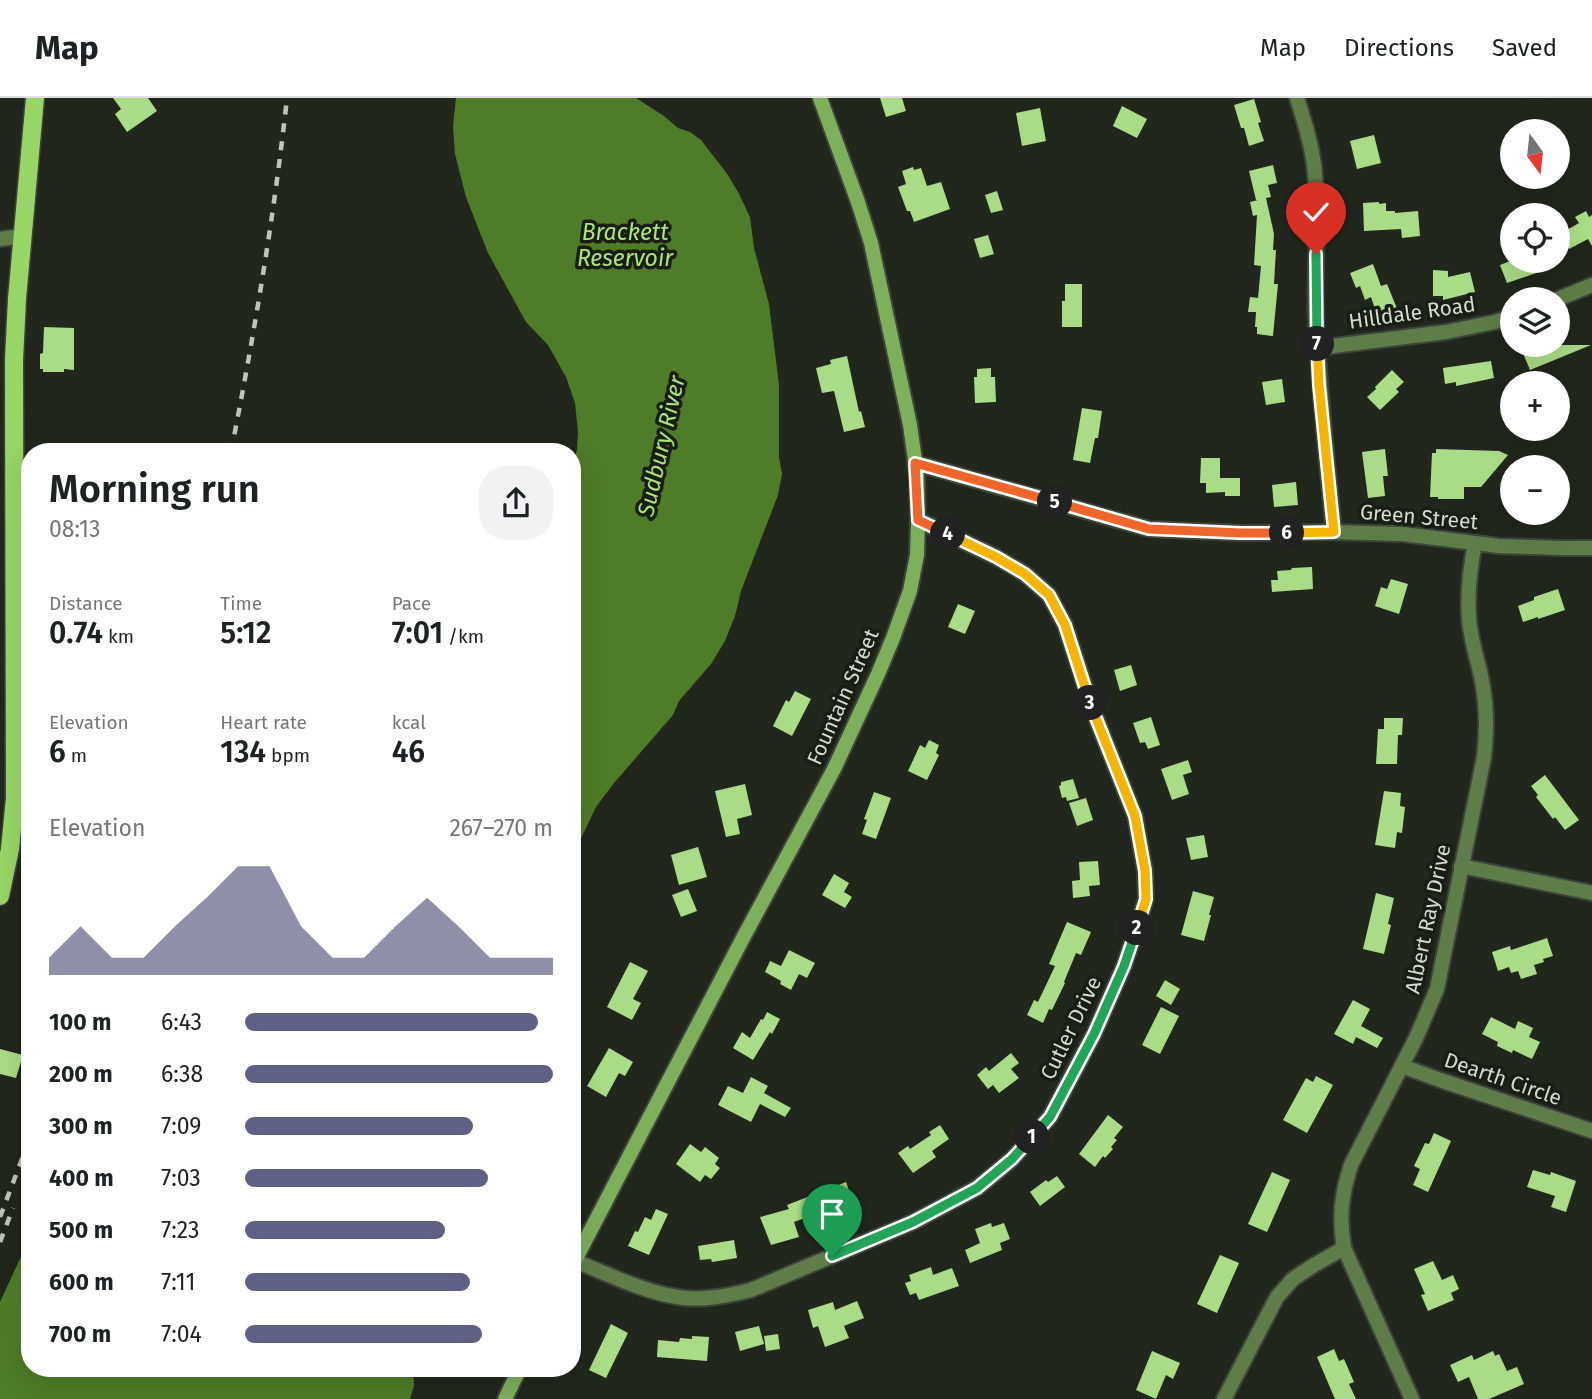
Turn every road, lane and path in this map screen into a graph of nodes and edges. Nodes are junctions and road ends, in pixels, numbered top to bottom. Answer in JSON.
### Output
{"nodes":[{"id":1,"x":35,"y":98,"type":"edge"},
{"id":2,"x":820,"y":98,"type":"edge"},
{"id":3,"x":1297,"y":98,"type":"edge"},
{"id":4,"x":22,"y":236,"type":"junction"},
{"id":5,"x":0,"y":239,"type":"edge"},
{"id":6,"x":1592,"y":285,"type":"edge"},
{"id":7,"x":1570,"y":294,"type":"edge"},
{"id":8,"x":1500,"y":320,"type":"edge"},
{"id":9,"x":1317,"y":348,"type":"junction"},
{"id":10,"x":915,"y":463,"type":"junction"},
{"id":11,"x":918,"y":520,"type":"junction"},
{"id":12,"x":1334,"y":532,"type":"junction"},
{"id":13,"x":1475,"y":543,"type":"junction"},
{"id":14,"x":1592,"y":548,"type":"edge"},
{"id":15,"x":1461,"y":866,"type":"junction"},
{"id":16,"x":1592,"y":893,"type":"edge"},
{"id":17,"x":0,"y":896,"type":"edge"},
{"id":18,"x":1402,"y":1066,"type":"junction"},
{"id":19,"x":1592,"y":1131,"type":"edge"},
{"id":20,"x":581,"y":1248,"type":"edge"},
{"id":21,"x":1344,"y":1248,"type":"junction"},
{"id":22,"x":581,"y":1266,"type":"edge"},
{"id":23,"x":516,"y":1377,"type":"edge"},
{"id":24,"x":505,"y":1399,"type":"edge"},
{"id":25,"x":1224,"y":1399,"type":"edge"},
{"id":26,"x":1412,"y":1399,"type":"edge"}],
"edges":[{"from":1,"to":4,"type":"main road"},
{"from":2,"to":10,"type":"street","name":"Fountain Street"},
{"from":3,"to":9,"type":"street"},
{"from":4,"to":5,"type":"street"},
{"from":4,"to":17,"type":"main road"},
{"from":6,"to":7,"type":"street"},
{"from":8,"to":9,"type":"street","name":"Hilldale Road"},
{"from":9,"to":12,"type":"street"},
{"from":10,"to":11,"type":"street","name":"Fountain Street"},
{"from":10,"to":12,"type":"street","name":"Green Street"},
{"from":11,"to":20,"type":"street","name":"Fountain Street"},
{"from":11,"to":22,"type":"street","name":"Cutler Drive"},
{"from":12,"to":13,"type":"street","name":"Green Street"},
{"from":13,"to":14,"type":"street","name":"Green Street"},
{"from":13,"to":15,"type":"street","name":"Albert Ray Drive"},
{"from":15,"to":16,"type":"street"},
{"from":15,"to":18,"type":"street","name":"Albert Ray Drive"},
{"from":18,"to":19,"type":"street","name":"Dearth Circle"},
{"from":18,"to":21,"type":"street","name":"Albert Ray Drive"},
{"from":21,"to":25,"type":"street"},
{"from":21,"to":26,"type":"street","name":"Albert Ray Drive"},
{"from":23,"to":24,"type":"street"}]}
